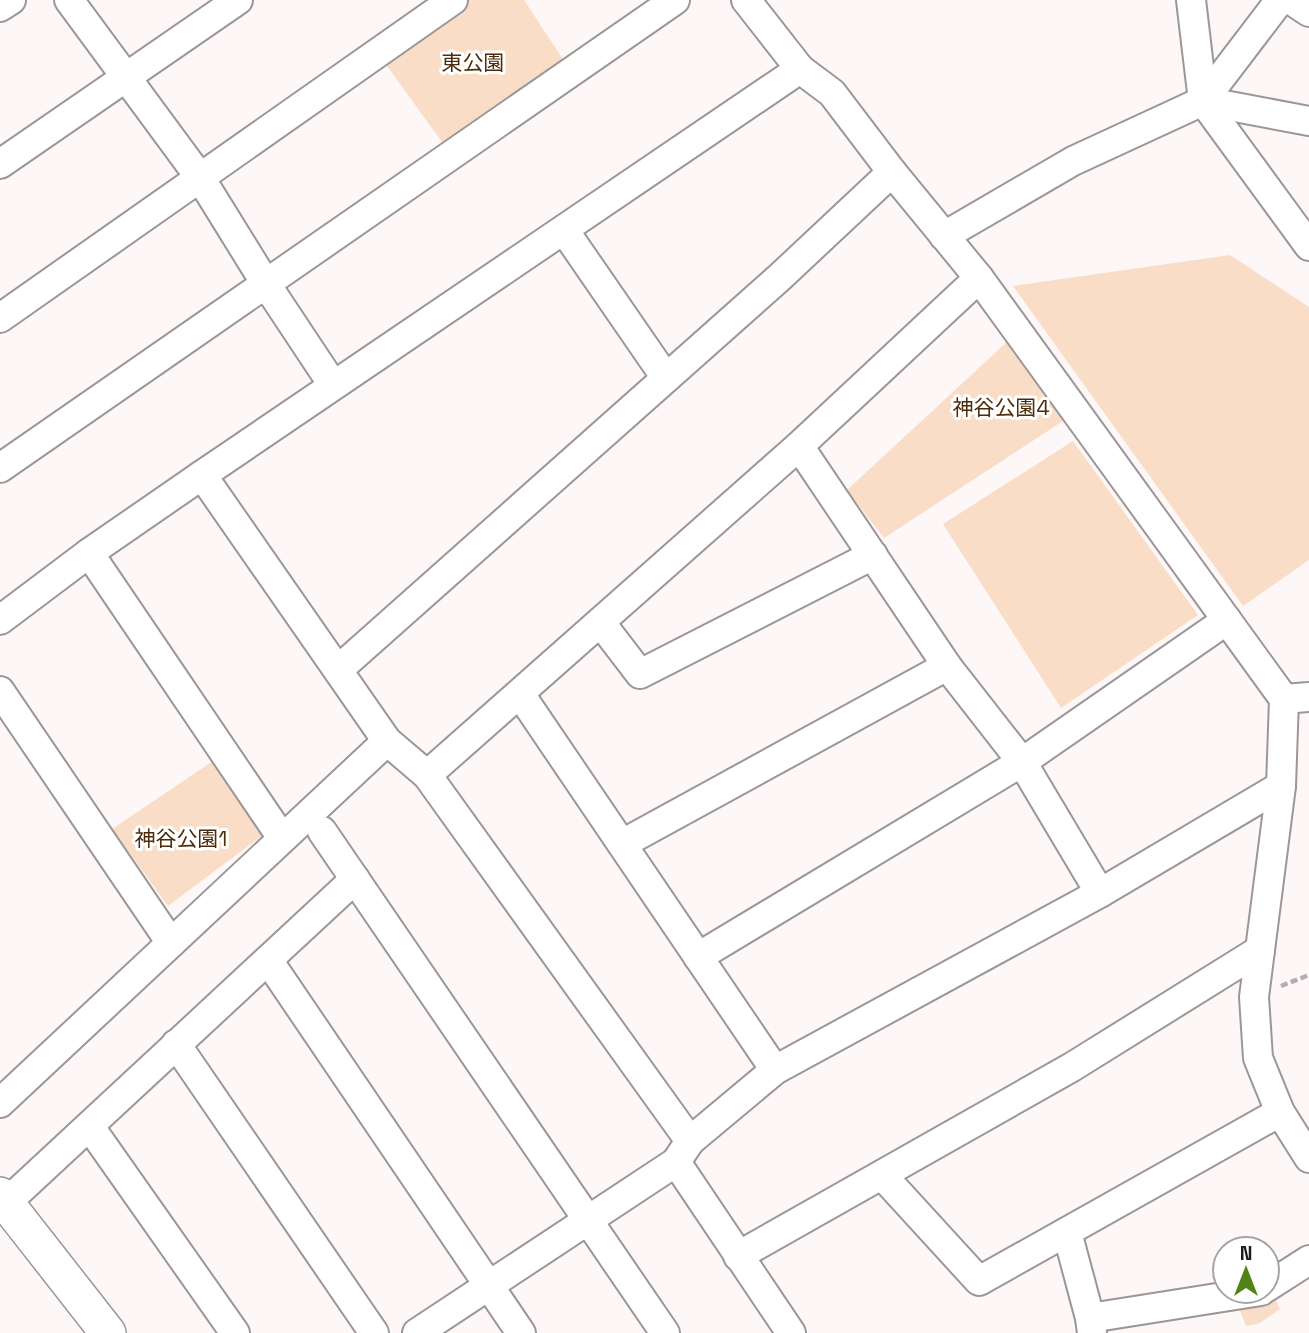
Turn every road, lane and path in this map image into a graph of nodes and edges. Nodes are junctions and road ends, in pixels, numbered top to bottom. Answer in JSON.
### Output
{"nodes":[{"id":1,"x":10,"y":0,"type":"edge"},
{"id":2,"x":69,"y":0,"type":"edge"},
{"id":3,"x":238,"y":0,"type":"edge"},
{"id":4,"x":453,"y":0,"type":"edge"},
{"id":5,"x":675,"y":0,"type":"edge"},
{"id":6,"x":746,"y":0,"type":"edge"},
{"id":7,"x":1191,"y":0,"type":"edge"},
{"id":8,"x":1280,"y":0,"type":"edge"},
{"id":9,"x":1292,"y":0,"type":"edge"},
{"id":10,"x":0,"y":7,"type":"edge"},
{"id":11,"x":1309,"y":12,"type":"edge"},
{"id":12,"x":800,"y":69,"type":"junction"},
{"id":13,"x":127,"y":78,"type":"junction"},
{"id":14,"x":1203,"y":101,"type":"junction"},
{"id":15,"x":1309,"y":121,"type":"edge"},
{"id":16,"x":0,"y":164,"type":"edge"},
{"id":17,"x":892,"y":172,"type":"junction"},
{"id":18,"x":201,"y":179,"type":"junction"},
{"id":19,"x":564,"y":230,"type":"junction"},
{"id":20,"x":944,"y":236,"type":"junction"},
{"id":21,"x":1309,"y":246,"type":"edge"},
{"id":22,"x":979,"y":278,"type":"junction"},
{"id":23,"x":266,"y":284,"type":"junction"},
{"id":24,"x":0,"y":318,"type":"edge"},
{"id":25,"x":667,"y":378,"type":"junction"},
{"id":26,"x":333,"y":385,"type":"junction"},
{"id":27,"x":799,"y":446,"type":"junction"},
{"id":28,"x":0,"y":468,"type":"edge"},
{"id":29,"x":202,"y":475,"type":"junction"},
{"id":30,"x":89,"y":553,"type":"junction"},
{"id":31,"x":873,"y":555,"type":"junction"},
{"id":32,"x":0,"y":620,"type":"edge"},
{"id":33,"x":1227,"y":620,"type":"junction"},
{"id":34,"x":601,"y":623,"type":"junction"},
{"id":35,"x":947,"y":666,"type":"junction"},
{"id":36,"x":339,"y":669,"type":"junction"},
{"id":37,"x":0,"y":691,"type":"edge"},
{"id":38,"x":520,"y":694,"type":"junction"},
{"id":39,"x":1296,"y":698,"type":"edge"},
{"id":40,"x":387,"y":741,"type":"junction"},
{"id":41,"x":1022,"y":762,"type":"junction"},
{"id":42,"x":428,"y":775,"type":"junction"},
{"id":43,"x":1281,"y":786,"type":"junction"},
{"id":44,"x":322,"y":831,"type":"dead end"},
{"id":45,"x":282,"y":838,"type":"junction"},
{"id":46,"x":622,"y":844,"type":"junction"},
{"id":47,"x":355,"y":879,"type":"junction"},
{"id":48,"x":1100,"y":893,"type":"junction"},
{"id":49,"x":171,"y":943,"type":"junction"},
{"id":50,"x":1260,"y":950,"type":"junction"},
{"id":51,"x":698,"y":957,"type":"junction"},
{"id":52,"x":268,"y":960,"type":"junction"},
{"id":53,"x":176,"y":1044,"type":"junction"},
{"id":54,"x":775,"y":1070,"type":"junction"},
{"id":55,"x":0,"y":1102,"type":"edge"},
{"id":56,"x":1280,"y":1112,"type":"junction"},
{"id":57,"x":90,"y":1127,"type":"junction"},
{"id":58,"x":683,"y":1152,"type":"junction"},
{"id":59,"x":1309,"y":1158,"type":"edge"},
{"id":60,"x":882,"y":1175,"type":"junction"},
{"id":61,"x":3,"y":1199,"type":"edge"},
{"id":62,"x":588,"y":1219,"type":"junction"},
{"id":63,"x":1067,"y":1231,"type":"junction"},
{"id":64,"x":738,"y":1256,"type":"junction"},
{"id":65,"x":1309,"y":1260,"type":"edge"},
{"id":66,"x":1281,"y":1278,"type":"edge"},
{"id":67,"x":488,"y":1285,"type":"junction"},
{"id":68,"x":1211,"y":1301,"type":"edge"},
{"id":69,"x":1091,"y":1325,"type":"edge"},
{"id":70,"x":108,"y":1333,"type":"edge"},
{"id":71,"x":235,"y":1333,"type":"edge"},
{"id":72,"x":374,"y":1333,"type":"edge"},
{"id":73,"x":417,"y":1333,"type":"edge"},
{"id":74,"x":521,"y":1333,"type":"edge"},
{"id":75,"x":665,"y":1333,"type":"edge"},
{"id":76,"x":791,"y":1333,"type":"edge"}],
"edges":[{"from":1,"to":10,"type":"street"},
{"from":2,"to":13,"type":"street"},
{"from":3,"to":13,"type":"street"},
{"from":4,"to":18,"type":"street"},
{"from":5,"to":23,"type":"street"},
{"from":6,"to":12,"type":"street"},
{"from":7,"to":14,"type":"street"},
{"from":8,"to":14,"type":"street"},
{"from":9,"to":11,"type":"street"},
{"from":12,"to":17,"type":"street"},
{"from":12,"to":19,"type":"street"},
{"from":13,"to":16,"type":"street"},
{"from":13,"to":18,"type":"street"},
{"from":14,"to":15,"type":"street"},
{"from":14,"to":20,"type":"street"},
{"from":14,"to":21,"type":"street"},
{"from":17,"to":20,"type":"street"},
{"from":17,"to":25,"type":"street"},
{"from":18,"to":23,"type":"street"},
{"from":18,"to":24,"type":"street"},
{"from":19,"to":25,"type":"street"},
{"from":19,"to":26,"type":"street"},
{"from":20,"to":22,"type":"street"},
{"from":22,"to":27,"type":"street"},
{"from":22,"to":33,"type":"street"},
{"from":23,"to":26,"type":"street"},
{"from":23,"to":28,"type":"street"},
{"from":25,"to":36,"type":"street"},
{"from":26,"to":29,"type":"street"},
{"from":27,"to":31,"type":"street"},
{"from":27,"to":34,"type":"street"},
{"from":29,"to":30,"type":"street"},
{"from":29,"to":36,"type":"street"},
{"from":30,"to":32,"type":"street"},
{"from":30,"to":45,"type":"street"},
{"from":31,"to":34,"type":"street"},
{"from":31,"to":35,"type":"street"},
{"from":33,"to":39,"type":"street"},
{"from":33,"to":41,"type":"street"},
{"from":34,"to":38,"type":"street"},
{"from":35,"to":41,"type":"street"},
{"from":35,"to":46,"type":"street"},
{"from":36,"to":40,"type":"street"},
{"from":37,"to":49,"type":"street"},
{"from":38,"to":42,"type":"street"},
{"from":38,"to":46,"type":"street"},
{"from":39,"to":43,"type":"street"},
{"from":40,"to":42,"type":"street"},
{"from":40,"to":45,"type":"street"},
{"from":41,"to":48,"type":"street"},
{"from":41,"to":51,"type":"street"},
{"from":42,"to":58,"type":"street"},
{"from":43,"to":48,"type":"street"},
{"from":43,"to":50,"type":"street"},
{"from":44,"to":47,"type":"street"},
{"from":45,"to":49,"type":"street"},
{"from":46,"to":51,"type":"street"},
{"from":47,"to":52,"type":"street"},
{"from":47,"to":62,"type":"street"},
{"from":48,"to":54,"type":"street"},
{"from":49,"to":55,"type":"street"},
{"from":50,"to":56,"type":"street"},
{"from":50,"to":60,"type":"street"},
{"from":51,"to":54,"type":"street"},
{"from":52,"to":53,"type":"street"},
{"from":52,"to":67,"type":"street"},
{"from":53,"to":57,"type":"street"},
{"from":53,"to":72,"type":"street"},
{"from":54,"to":58,"type":"street"},
{"from":56,"to":59,"type":"street"},
{"from":56,"to":63,"type":"street"},
{"from":57,"to":61,"type":"street"},
{"from":57,"to":71,"type":"street"},
{"from":58,"to":62,"type":"street"},
{"from":58,"to":64,"type":"street"},
{"from":60,"to":63,"type":"street"},
{"from":60,"to":64,"type":"street"},
{"from":61,"to":70,"type":"street"},
{"from":62,"to":67,"type":"street"},
{"from":62,"to":75,"type":"street"},
{"from":63,"to":69,"type":"street"},
{"from":64,"to":76,"type":"street"},
{"from":65,"to":66,"type":"street"},
{"from":67,"to":73,"type":"street"},
{"from":67,"to":74,"type":"street"},
{"from":68,"to":69,"type":"street"}]}
